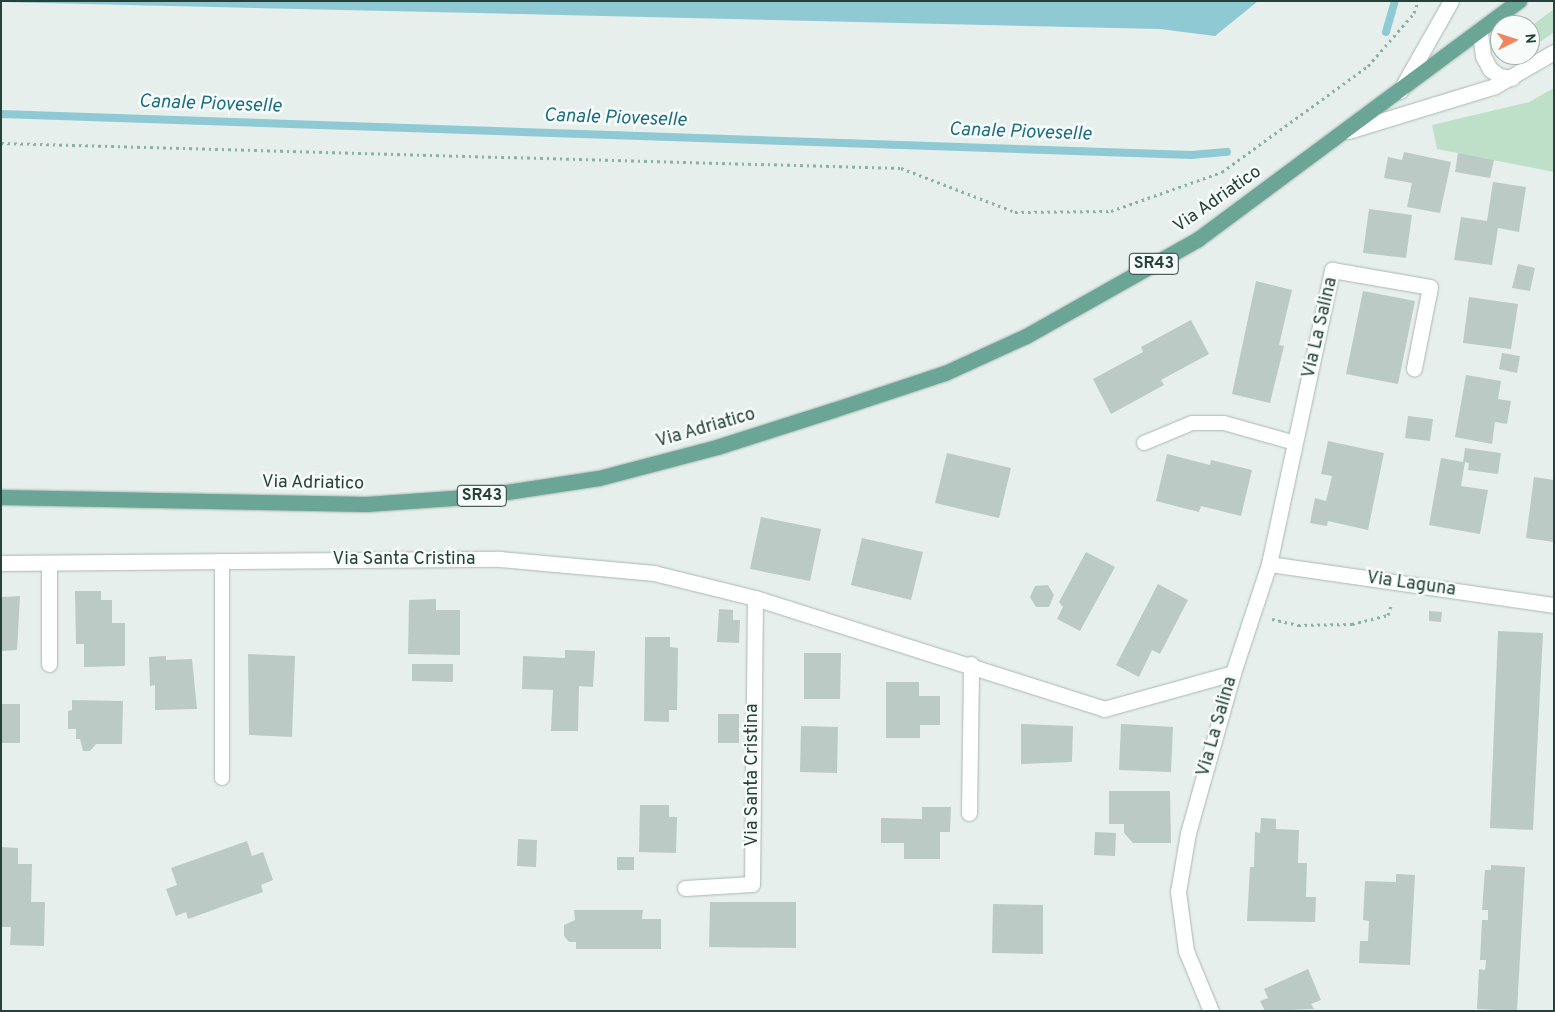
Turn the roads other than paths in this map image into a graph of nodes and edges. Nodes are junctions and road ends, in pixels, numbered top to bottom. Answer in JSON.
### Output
{"nodes":[{"id":1,"x":1451,"y":1,"type":"edge"},
{"id":2,"x":1519,"y":1,"type":"edge"},
{"id":3,"x":1480,"y":32,"type":"junction"},
{"id":4,"x":1554,"y":52,"type":"edge"},
{"id":5,"x":1512,"y":78,"type":"junction"},
{"id":6,"x":1400,"y":91,"type":"junction"},
{"id":7,"x":1348,"y":131,"type":"junction"},
{"id":8,"x":1414,"y":368,"type":"dead end"},
{"id":9,"x":1144,"y":443,"type":"dead end"},
{"id":10,"x":1295,"y":443,"type":"junction"},
{"id":11,"x":1,"y":497,"type":"edge"},
{"id":12,"x":222,"y":561,"type":"junction"},
{"id":13,"x":1,"y":563,"type":"edge"},
{"id":14,"x":49,"y":563,"type":"junction"},
{"id":15,"x":1269,"y":564,"type":"junction"},
{"id":16,"x":755,"y":598,"type":"junction"},
{"id":17,"x":1554,"y":605,"type":"edge"},
{"id":18,"x":49,"y":664,"type":"dead end"},
{"id":19,"x":971,"y":664,"type":"junction"},
{"id":20,"x":1233,"y":674,"type":"junction"},
{"id":21,"x":222,"y":778,"type":"dead end"},
{"id":22,"x":969,"y":813,"type":"dead end"},
{"id":23,"x":685,"y":888,"type":"dead end"},
{"id":24,"x":1211,"y":1011,"type":"edge"}],
"edges":[{"from":1,"to":6,"type":"street","name":"Via Adriatico"},
{"from":2,"to":3,"type":"main road","name":"Via Adriatico","number":"SR43"},
{"from":3,"to":5,"type":"street"},
{"from":3,"to":6,"type":"main road","name":"Via Adriatico","number":"SR43"},
{"from":4,"to":5,"type":"street","name":"Via Adriatico"},
{"from":5,"to":7,"type":"street","name":"Via Adriatico"},
{"from":6,"to":7,"type":"main road","name":"Via Adriatico","number":"SR43"},
{"from":7,"to":11,"type":"main road","name":"Via Adriatico","number":"SR43"},
{"from":8,"to":10,"type":"street","name":"Via La Salina"},
{"from":9,"to":10,"type":"lane"},
{"from":10,"to":15,"type":"street","name":"Via La Salina"},
{"from":12,"to":14,"type":"street","name":"Via Santa Cristina"},
{"from":12,"to":16,"type":"street","name":"Via Santa Cristina"},
{"from":12,"to":21,"type":"lane"},
{"from":13,"to":14,"type":"street","name":"Via Santa Cristina"},
{"from":14,"to":18,"type":"street"},
{"from":15,"to":17,"type":"street","name":"Via Laguna"},
{"from":15,"to":20,"type":"street","name":"Via La Salina"},
{"from":16,"to":19,"type":"street","name":"Via Santa Cristina"},
{"from":16,"to":23,"type":"street","name":"Via Santa Cristina"},
{"from":19,"to":20,"type":"street","name":"Via Santa Cristina"},
{"from":19,"to":22,"type":"street"},
{"from":20,"to":24,"type":"street","name":"Via La Salina"}]}
